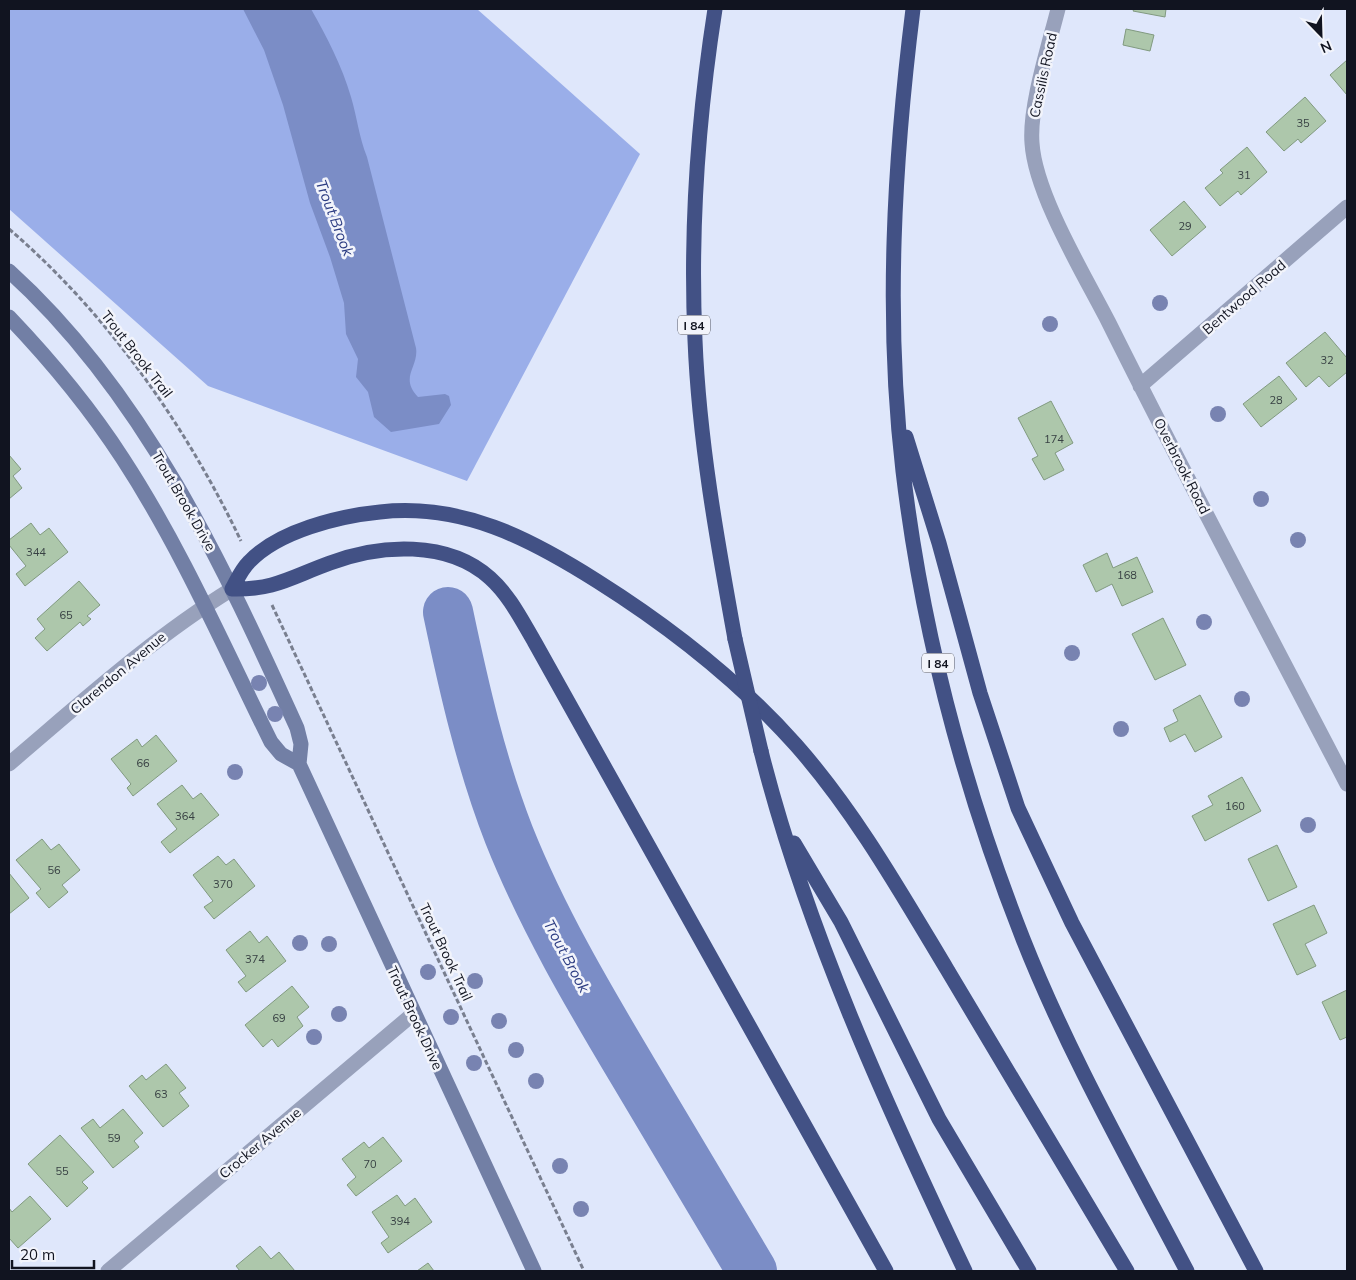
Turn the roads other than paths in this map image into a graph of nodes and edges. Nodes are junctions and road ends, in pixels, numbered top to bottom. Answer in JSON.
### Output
{"nodes":[{"id":1,"x":715,"y":9,"type":"edge"},
{"id":2,"x":913,"y":9,"type":"edge"},
{"id":3,"x":1058,"y":9,"type":"edge"},
{"id":4,"x":1032,"y":143,"type":"joint"},
{"id":5,"x":1347,"y":207,"type":"edge"},
{"id":6,"x":9,"y":271,"type":"edge"},
{"id":7,"x":9,"y":317,"type":"edge"},
{"id":8,"x":1140,"y":386,"type":"junction"},
{"id":9,"x":898,"y":408,"type":"junction"},
{"id":10,"x":232,"y":589,"type":"junction"},
{"id":11,"x":204,"y":606,"type":"junction"},
{"id":12,"x":9,"y":764,"type":"edge"},
{"id":13,"x":299,"y":764,"type":"junction"},
{"id":14,"x":1347,"y":784,"type":"edge"},
{"id":15,"x":782,"y":822,"type":"junction"},
{"id":16,"x":413,"y":1014,"type":"junction"},
{"id":17,"x":108,"y":1271,"type":"edge"},
{"id":18,"x":534,"y":1271,"type":"edge"},
{"id":19,"x":886,"y":1271,"type":"edge"},
{"id":20,"x":965,"y":1271,"type":"edge"},
{"id":21,"x":1029,"y":1271,"type":"edge"},
{"id":22,"x":1127,"y":1271,"type":"edge"},
{"id":23,"x":1187,"y":1271,"type":"edge"},
{"id":24,"x":1256,"y":1271,"type":"edge"}],
"edges":[{"from":1,"to":15,"type":"highway","number":"I 84","bridge":true},
{"from":2,"to":9,"type":"highway","number":"I 84"},
{"from":3,"to":4,"type":"street","name":"Cassilis Road"},
{"from":4,"to":8,"type":"street","name":"Overbrook Road"},
{"from":5,"to":8,"type":"street","name":"Bentwood Road"},
{"from":6,"to":10,"type":"main road","name":"Trout Brook Drive"},
{"from":7,"to":11,"type":"main road"},
{"from":8,"to":14,"type":"street","name":"Overbrook Road"},
{"from":9,"to":23,"type":"highway","number":"I 84"},
{"from":9,"to":24,"type":"highway"},
{"from":10,"to":11,"type":"street","name":"Clarendon Avenue"},
{"from":10,"to":13,"type":"main road","name":"Trout Brook Drive"},
{"from":10,"to":19,"type":"highway"},
{"from":10,"to":22,"type":"highway"},
{"from":11,"to":12,"type":"street","name":"Clarendon Avenue"},
{"from":11,"to":13,"type":"main road"},
{"from":13,"to":16,"type":"main road","name":"Trout Brook Drive"},
{"from":15,"to":20,"type":"highway","number":"I 84"},
{"from":15,"to":21,"type":"highway"},
{"from":16,"to":17,"type":"street","name":"Crocker Avenue"},
{"from":16,"to":18,"type":"main road","name":"Trout Brook Drive"}]}
